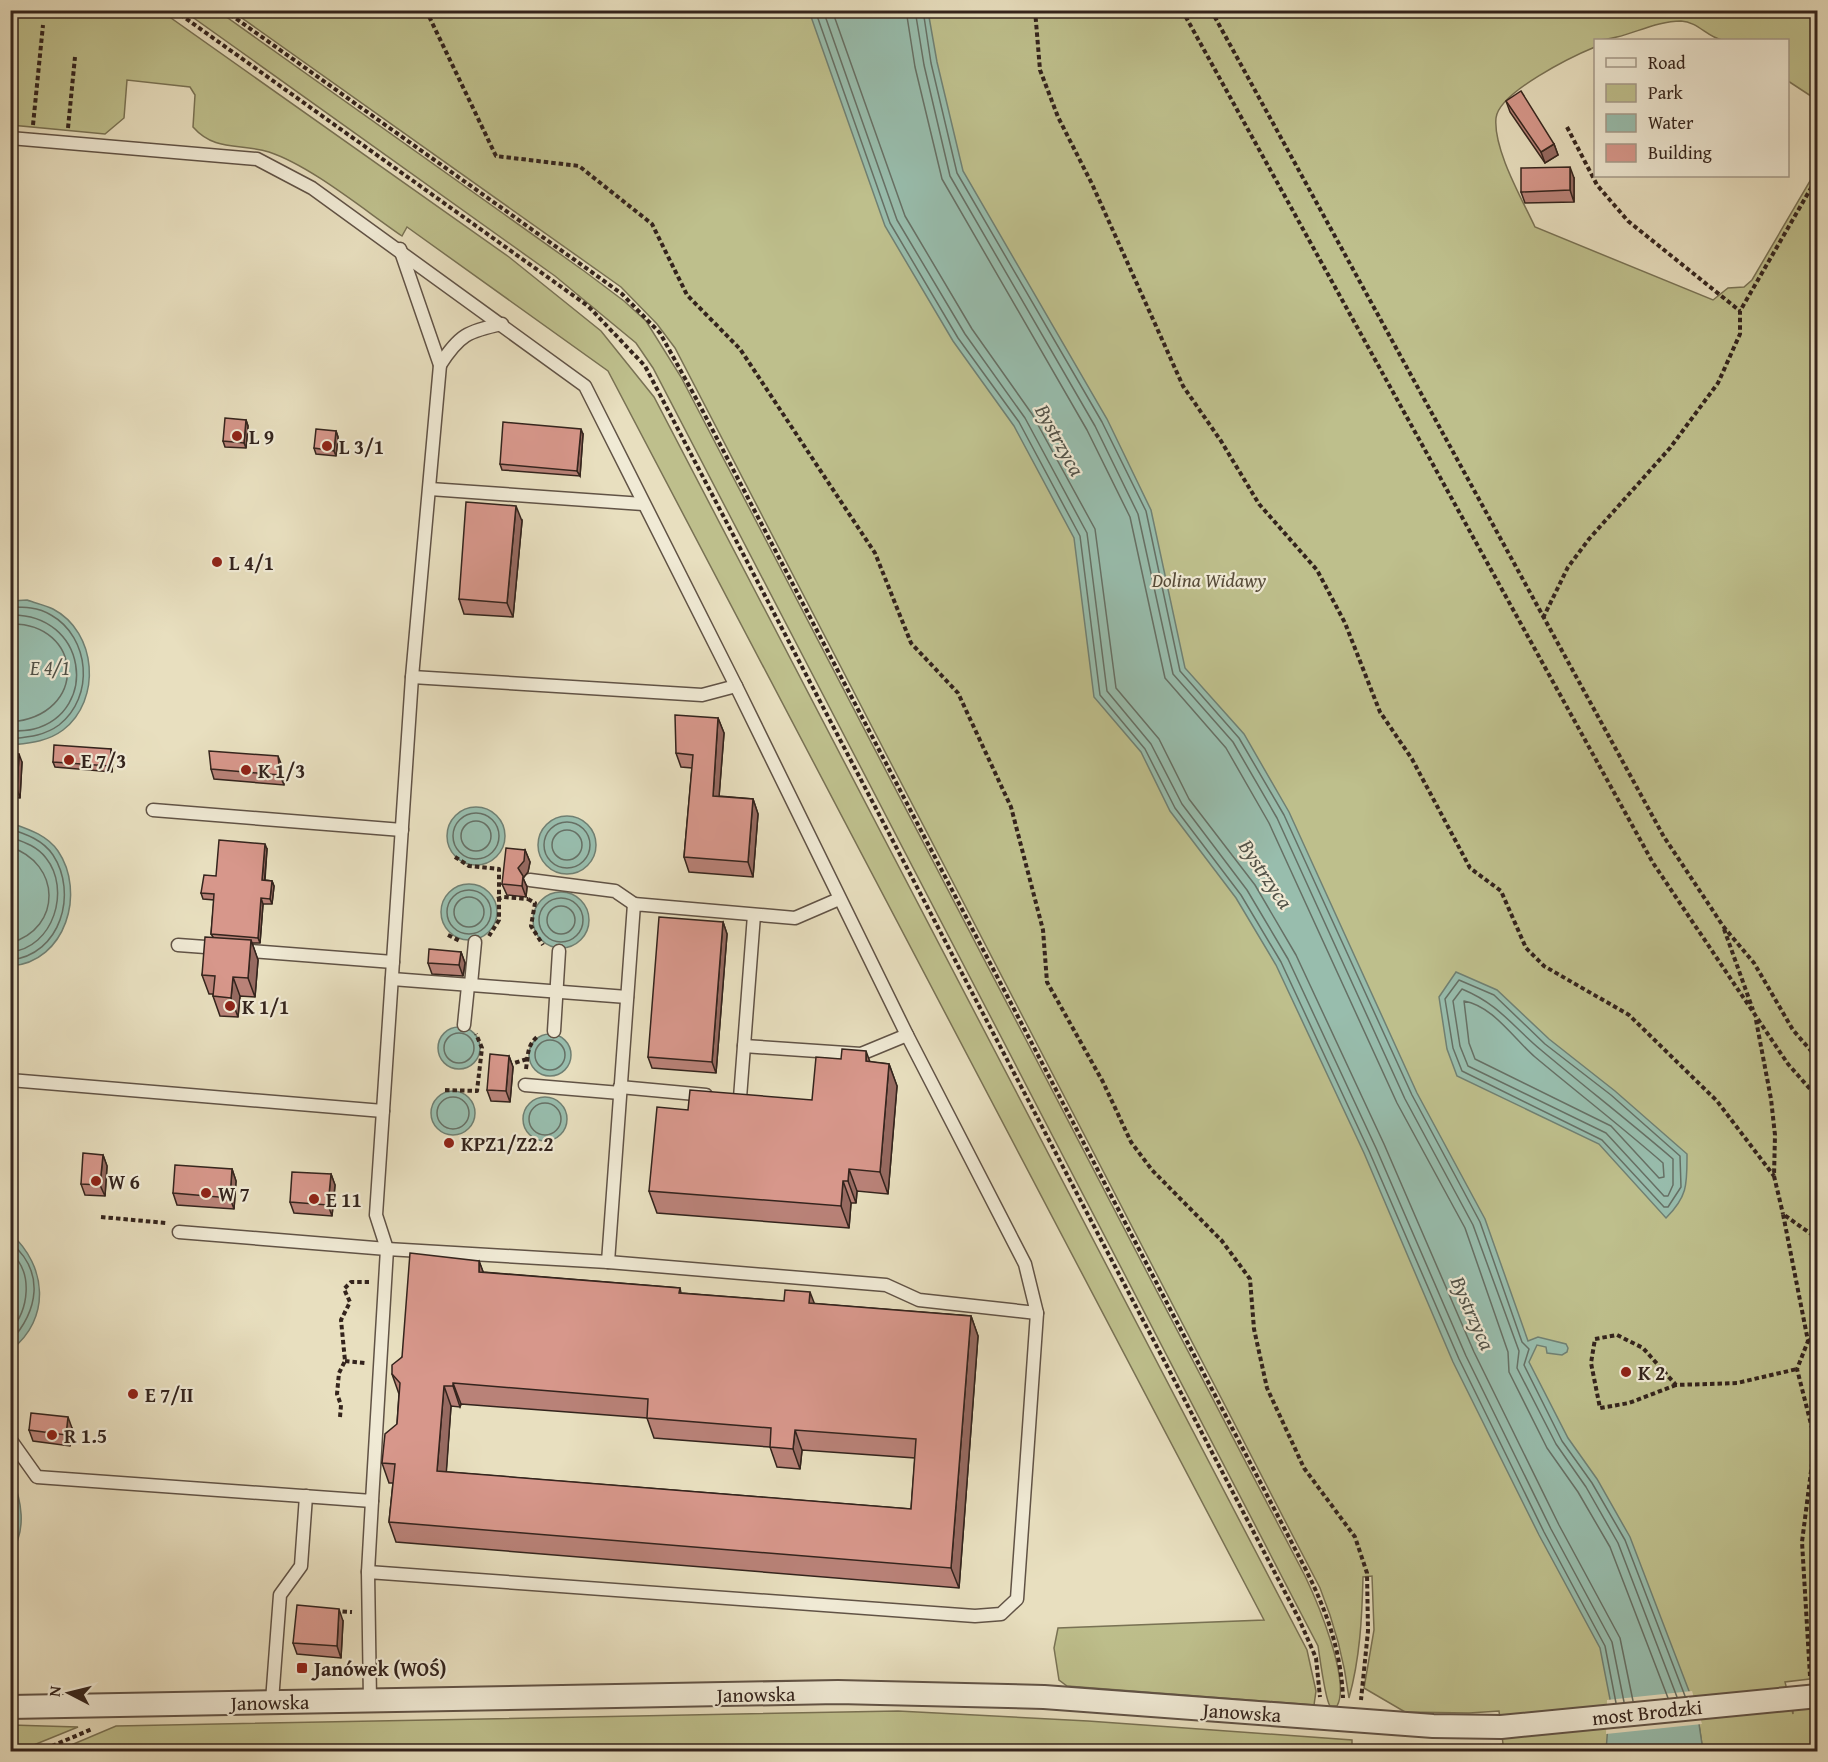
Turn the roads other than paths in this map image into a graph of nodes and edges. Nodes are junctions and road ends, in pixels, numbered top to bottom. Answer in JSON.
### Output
{"nodes":[{"id":1,"x":10,"y":138,"type":"edge"},
{"id":2,"x":400,"y":249,"type":"junction"},
{"id":3,"x":502,"y":324,"type":"junction"},
{"id":4,"x":440,"y":365,"type":"junction"},
{"id":5,"x":430,"y":489,"type":"junction"},
{"id":6,"x":643,"y":504,"type":"junction"},
{"id":7,"x":412,"y":677,"type":"junction"},
{"id":8,"x":736,"y":686,"type":"junction"},
{"id":9,"x":153,"y":810,"type":"dead end"},
{"id":10,"x":402,"y":830,"type":"junction"},
{"id":11,"x":530,"y":880,"type":"dead end"},
{"id":12,"x":839,"y":898,"type":"junction"},
{"id":13,"x":634,"y":904,"type":"junction"},
{"id":14,"x":754,"y":915,"type":"junction"},
{"id":15,"x":475,"y":942,"type":"road end"},
{"id":16,"x":178,"y":945,"type":"dead end"},
{"id":17,"x":559,"y":951,"type":"road end"},
{"id":18,"x":393,"y":962,"type":"junction"},
{"id":19,"x":392,"y":979,"type":"junction"},
{"id":20,"x":469,"y":985,"type":"junction"},
{"id":21,"x":556,"y":991,"type":"junction"},
{"id":22,"x":627,"y":997,"type":"junction"},
{"id":23,"x":464,"y":1025,"type":"road end"},
{"id":24,"x":554,"y":1031,"type":"dead end"},
{"id":25,"x":907,"y":1035,"type":"junction"},
{"id":26,"x":744,"y":1046,"type":"junction"},
{"id":27,"x":10,"y":1080,"type":"edge"},
{"id":28,"x":525,"y":1084,"type":"dead end"},
{"id":29,"x":620,"y":1090,"type":"junction"},
{"id":30,"x":383,"y":1111,"type":"junction"},
{"id":31,"x":179,"y":1232,"type":"road end"},
{"id":32,"x":387,"y":1249,"type":"junction"},
{"id":33,"x":608,"y":1262,"type":"junction"},
{"id":34,"x":1037,"y":1313,"type":"junction"},
{"id":35,"x":10,"y":1439,"type":"edge"},
{"id":36,"x":306,"y":1496,"type":"junction"},
{"id":37,"x":372,"y":1501,"type":"junction"},
{"id":38,"x":368,"y":1572,"type":"junction"},
{"id":39,"x":1807,"y":1697,"type":"edge"},
{"id":40,"x":370,"y":1700,"type":"junction"},
{"id":41,"x":272,"y":1701,"type":"junction"},
{"id":42,"x":10,"y":1707,"type":"edge"},
{"id":43,"x":1501,"y":1727,"type":"joint"}],
"edges":[{"from":1,"to":2,"type":"lane"},
{"from":2,"to":3,"type":"lane"},
{"from":2,"to":4,"type":"lane"},
{"from":3,"to":4,"type":"lane"},
{"from":3,"to":6,"type":"lane"},
{"from":4,"to":5,"type":"lane"},
{"from":5,"to":6,"type":"lane"},
{"from":5,"to":7,"type":"lane"},
{"from":6,"to":8,"type":"lane"},
{"from":7,"to":8,"type":"lane"},
{"from":7,"to":10,"type":"lane"},
{"from":8,"to":12,"type":"lane"},
{"from":9,"to":10,"type":"lane"},
{"from":10,"to":18,"type":"lane"},
{"from":11,"to":13,"type":"lane"},
{"from":12,"to":14,"type":"lane"},
{"from":12,"to":25,"type":"lane"},
{"from":13,"to":14,"type":"lane"},
{"from":13,"to":22,"type":"lane"},
{"from":14,"to":26,"type":"lane"},
{"from":15,"to":20,"type":"lane"},
{"from":16,"to":18,"type":"lane"},
{"from":17,"to":21,"type":"lane"},
{"from":18,"to":19,"type":"lane"},
{"from":19,"to":20,"type":"lane"},
{"from":19,"to":30,"type":"lane"},
{"from":20,"to":21,"type":"lane"},
{"from":20,"to":23,"type":"lane"},
{"from":21,"to":22,"type":"lane"},
{"from":21,"to":24,"type":"lane"},
{"from":22,"to":29,"type":"lane"},
{"from":25,"to":26,"type":"lane"},
{"from":25,"to":34,"type":"lane"},
{"from":26,"to":29,"type":"lane"},
{"from":27,"to":30,"type":"lane"},
{"from":28,"to":29,"type":"lane"},
{"from":29,"to":33,"type":"lane"},
{"from":30,"to":32,"type":"lane"},
{"from":31,"to":32,"type":"lane"},
{"from":32,"to":33,"type":"lane"},
{"from":32,"to":37,"type":"lane"},
{"from":33,"to":34,"type":"lane"},
{"from":34,"to":38,"type":"lane"},
{"from":35,"to":36,"type":"lane"},
{"from":36,"to":37,"type":"lane"},
{"from":36,"to":41,"type":"lane"},
{"from":37,"to":38,"type":"lane"},
{"from":38,"to":40,"type":"lane"},
{"from":39,"to":43,"type":"street","name":"most Brodzki"},
{"from":40,"to":41,"type":"street","name":"Janowska"},
{"from":40,"to":43,"type":"street","name":"Janowska"},
{"from":41,"to":42,"type":"street","name":"Janowska"}]}
